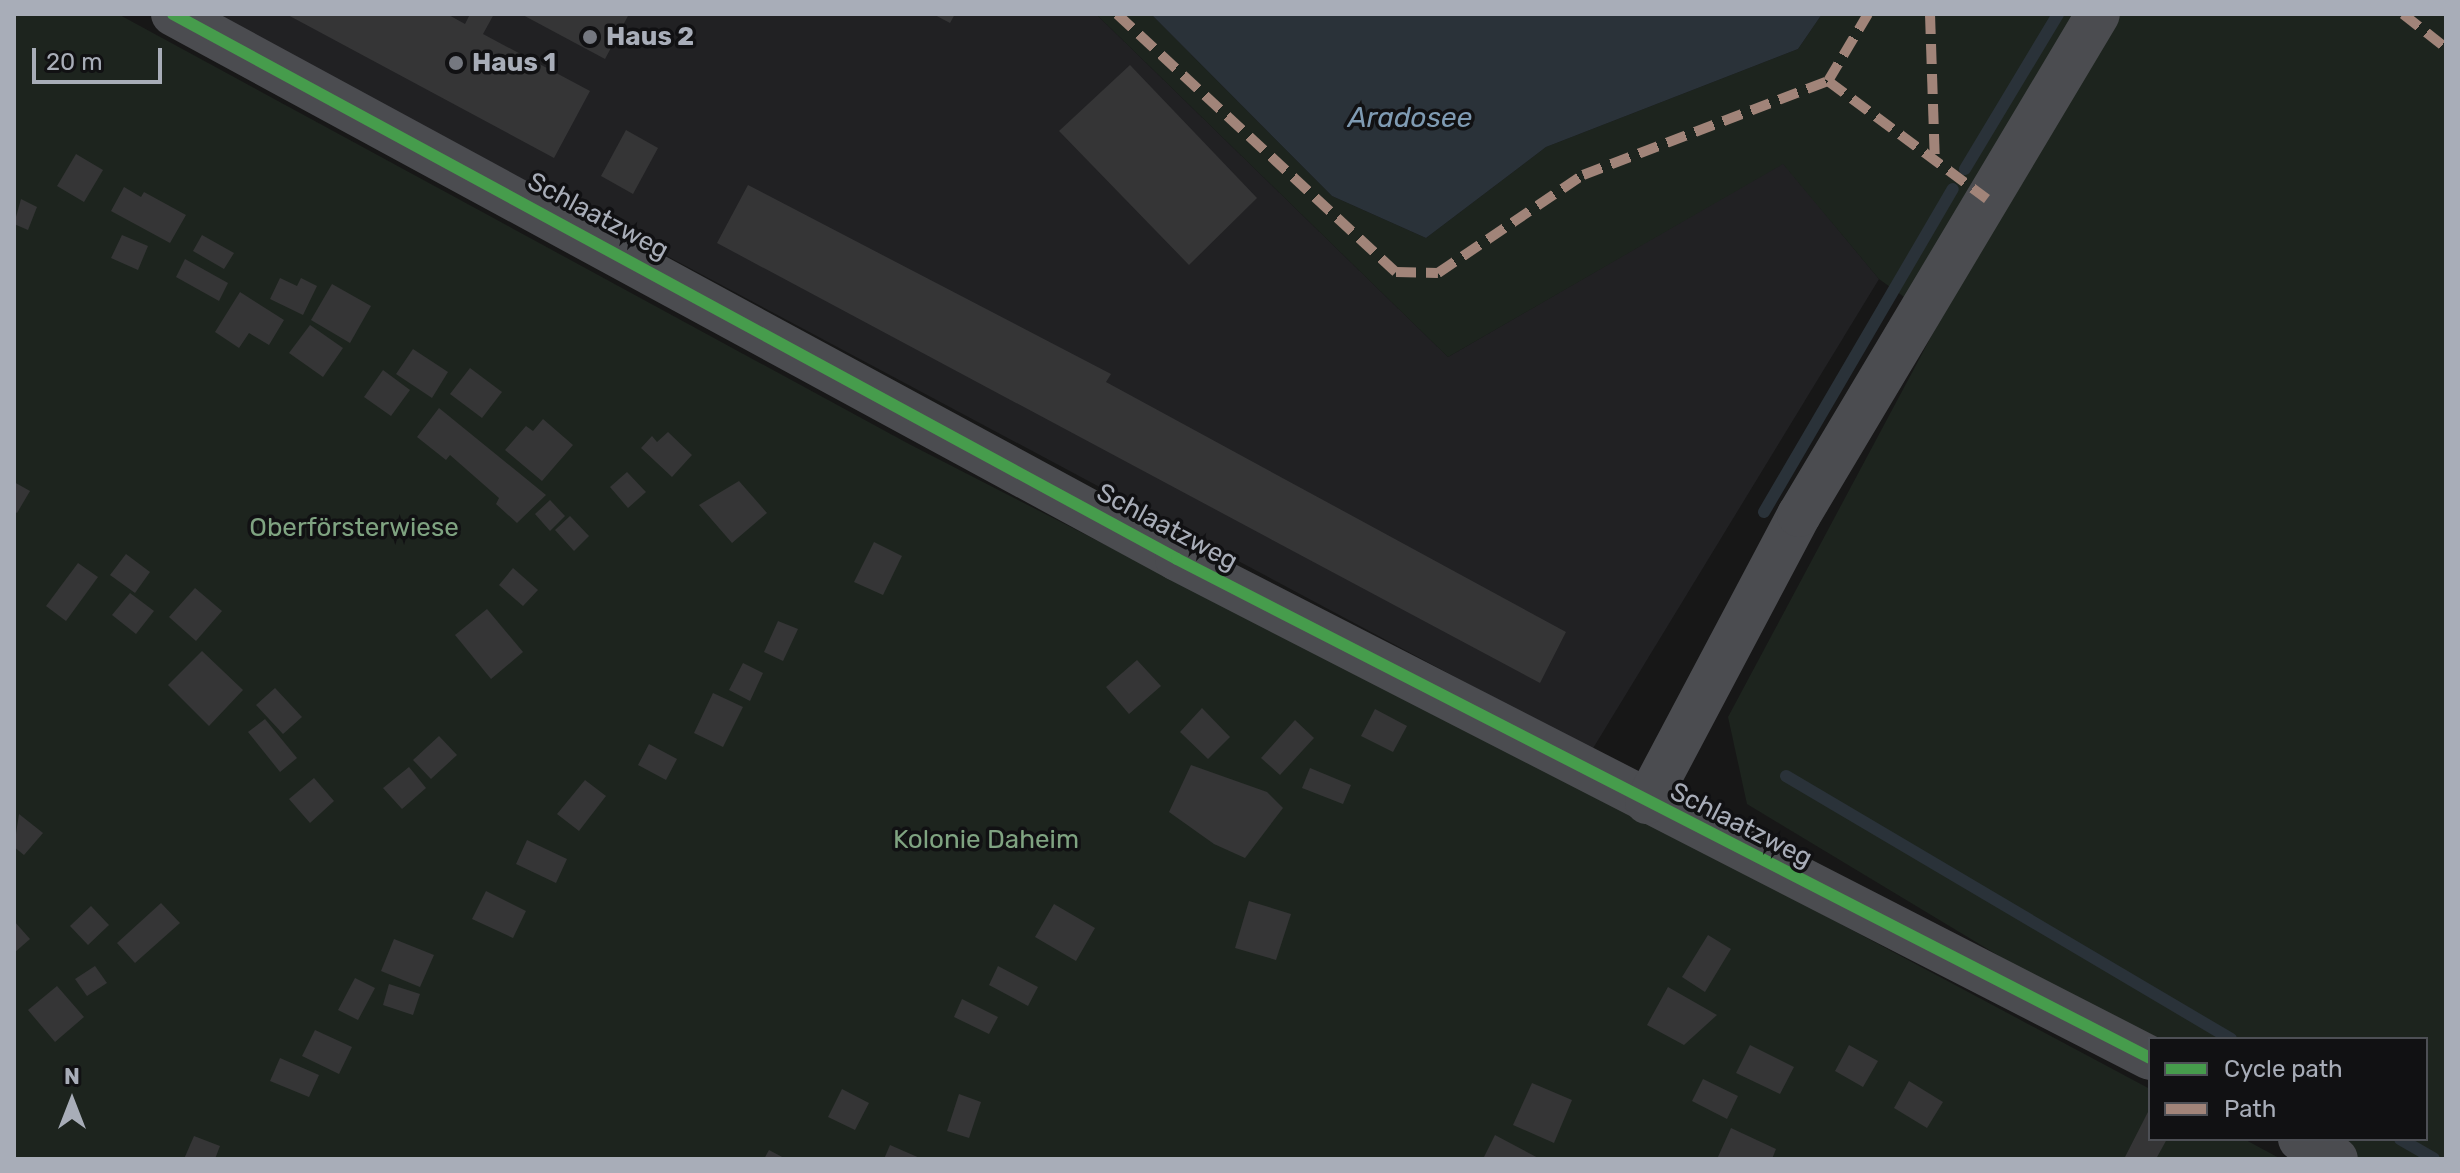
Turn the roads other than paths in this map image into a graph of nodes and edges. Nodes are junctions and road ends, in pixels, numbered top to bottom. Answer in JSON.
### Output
{"nodes":[{"id":1,"x":173,"y":14,"type":"edge"},
{"id":2,"x":2098,"y":14,"type":"edge"},
{"id":3,"x":1647,"y":802,"type":"junction"},
{"id":4,"x":2148,"y":1057,"type":"edge"},
{"id":5,"x":2304,"y":1141,"type":"edge"},
{"id":6,"x":2336,"y":1159,"type":"edge"}],
"edges":[{"from":1,"to":3,"type":"lane","name":"Schlaatzweg"},
{"from":2,"to":3,"type":"lane"},
{"from":3,"to":4,"type":"lane","name":"Schlaatzweg"},
{"from":5,"to":6,"type":"lane"}]}
